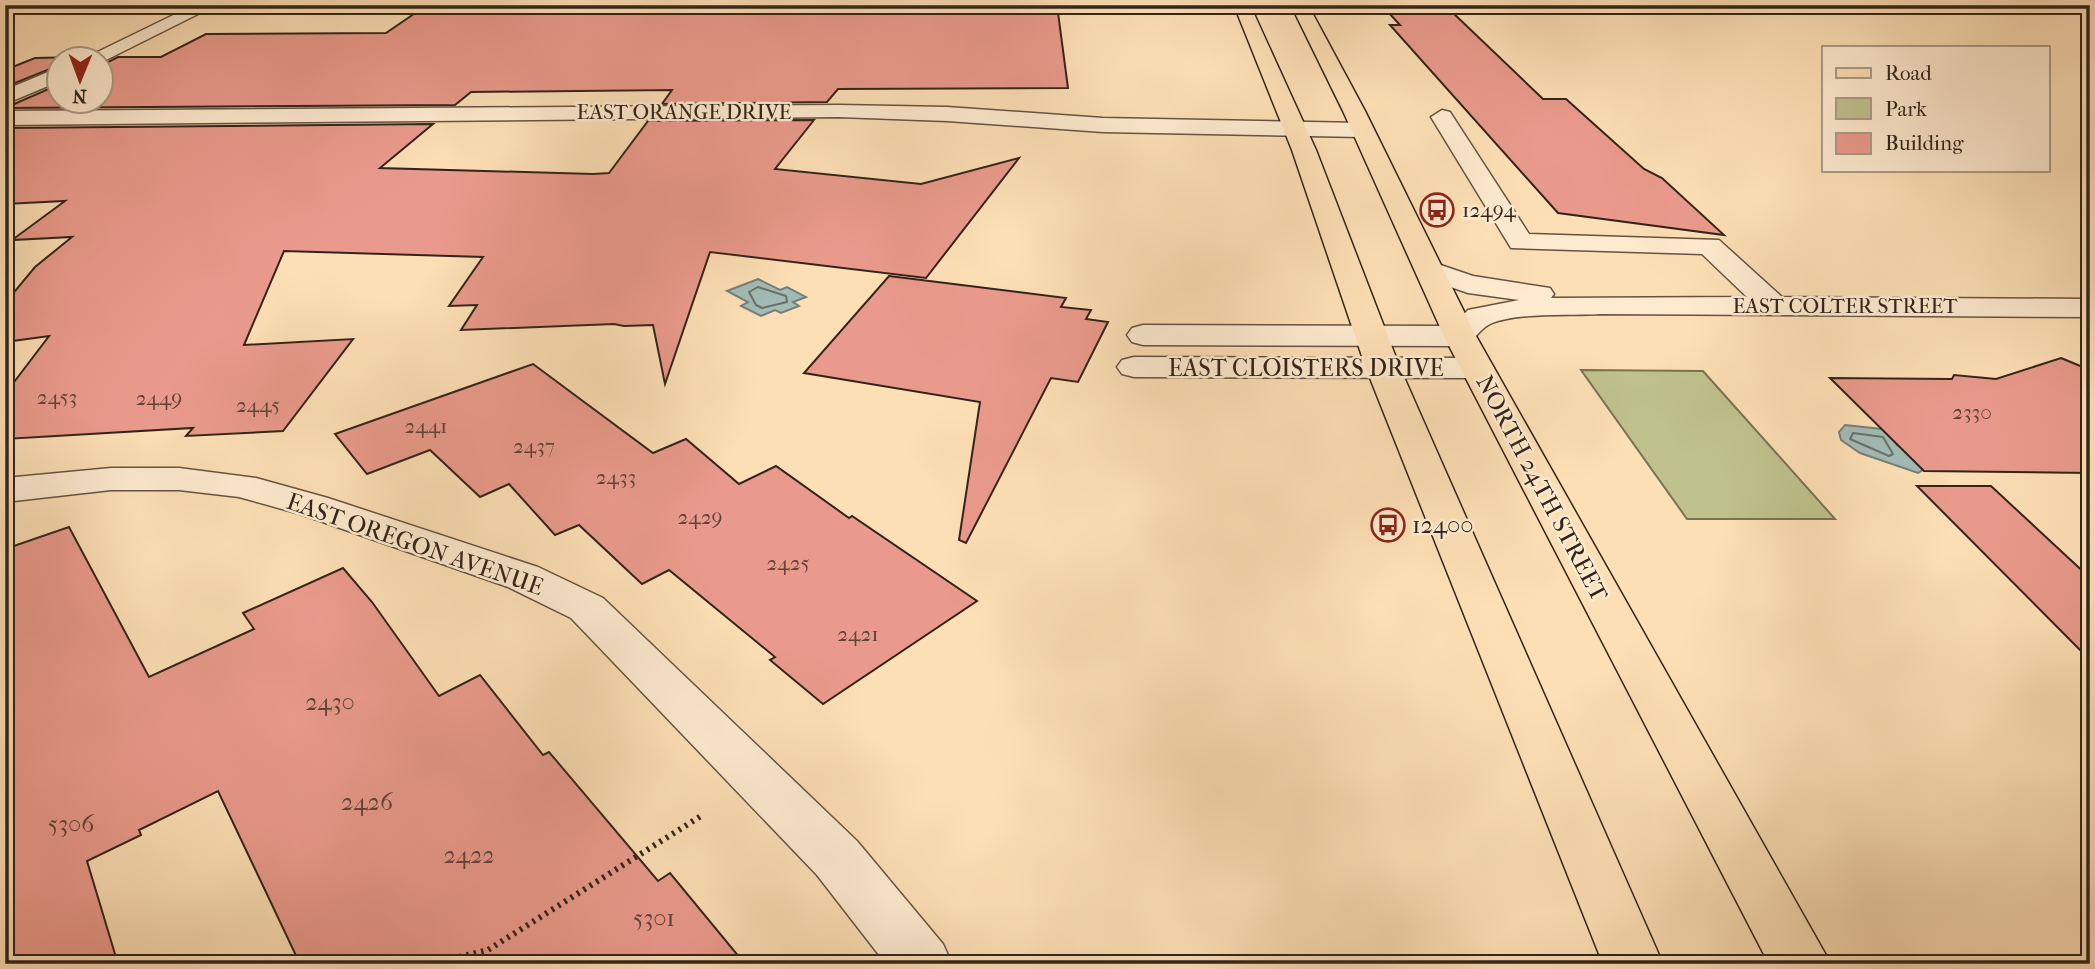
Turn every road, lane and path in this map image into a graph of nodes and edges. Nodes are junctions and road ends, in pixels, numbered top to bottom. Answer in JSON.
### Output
{"nodes":[{"id":1,"x":208,"y":5,"type":"edge"},
{"id":2,"x":1242,"y":5,"type":"edge"},
{"id":3,"x":1299,"y":5,"type":"edge"},
{"id":4,"x":116,"y":48,"type":"edge"},
{"id":5,"x":1286,"y":58,"type":"dead end"},
{"id":6,"x":46,"y":80,"type":"edge"},
{"id":7,"x":950,"y":88,"type":"dead end"},
{"id":8,"x":5,"y":99,"type":"edge"},
{"id":9,"x":947,"y":114,"type":"junction"},
{"id":10,"x":1442,"y":117,"type":"dead end"},
{"id":11,"x":5,"y":118,"type":"edge"},
{"id":12,"x":1296,"y":130,"type":"junction"},
{"id":13,"x":1362,"y":130,"type":"junction"},
{"id":14,"x":1429,"y":270,"type":"junction"},
{"id":15,"x":1600,"y":305,"type":"junction"},
{"id":16,"x":1774,"y":306,"type":"junction"},
{"id":17,"x":2090,"y":308,"type":"edge"},
{"id":18,"x":1143,"y":334,"type":"dead end"},
{"id":19,"x":1460,"y":336,"type":"junction"},
{"id":20,"x":1377,"y":352,"type":"junction"},
{"id":21,"x":1134,"y":367,"type":"dead end"},
{"id":22,"x":1477,"y":368,"type":"junction"},
{"id":23,"x":5,"y":490,"type":"edge"},
{"id":24,"x":701,"y":816,"type":"dead end"},
{"id":25,"x":430,"y":964,"type":"edge"},
{"id":26,"x":922,"y":964,"type":"edge"},
{"id":27,"x":1633,"y":964,"type":"edge"},
{"id":28,"x":1801,"y":964,"type":"edge"}],
"edges":[{"from":1,"to":4,"type":"street"},
{"from":2,"to":12,"type":"main road"},
{"from":3,"to":13,"type":"main road","name":"NORTH 24TH STREET"},
{"from":5,"to":12,"type":"main road"},
{"from":6,"to":8,"type":"street"},
{"from":7,"to":9,"type":"street"},
{"from":9,"to":11,"type":"street","name":"EAST ORANGE DRIVE"},
{"from":9,"to":12,"type":"street","name":"EAST ORANGE DRIVE"},
{"from":10,"to":16,"type":"street"},
{"from":12,"to":13,"type":"street","name":"EAST ORANGE DRIVE"},
{"from":12,"to":20,"type":"main road"},
{"from":13,"to":14,"type":"main road","name":"NORTH 24TH STREET"},
{"from":14,"to":15,"type":"street","name":"EAST COLTER STREET"},
{"from":14,"to":19,"type":"main road","name":"NORTH 24TH STREET"},
{"from":15,"to":16,"type":"street","name":"EAST COLTER STREET"},
{"from":15,"to":19,"type":"street","name":"EAST COLTER STREET"},
{"from":16,"to":17,"type":"street","name":"EAST COLTER STREET"},
{"from":18,"to":20,"type":"street","name":"EAST CLOISTERS DRIVE"},
{"from":19,"to":20,"type":"street","name":"EAST CLOISTERS DRIVE"},
{"from":19,"to":22,"type":"main road","name":"NORTH 24TH STREET"},
{"from":20,"to":21,"type":"street","name":"EAST CLOISTERS DRIVE"},
{"from":20,"to":22,"type":"street","name":"EAST CLOISTERS DRIVE"},
{"from":20,"to":27,"type":"main road"},
{"from":22,"to":28,"type":"main road","name":"NORTH 24TH STREET"},
{"from":23,"to":26,"type":"street","name":"EAST OREGON AVENUE"},
{"from":24,"to":25,"type":"path"}]}
